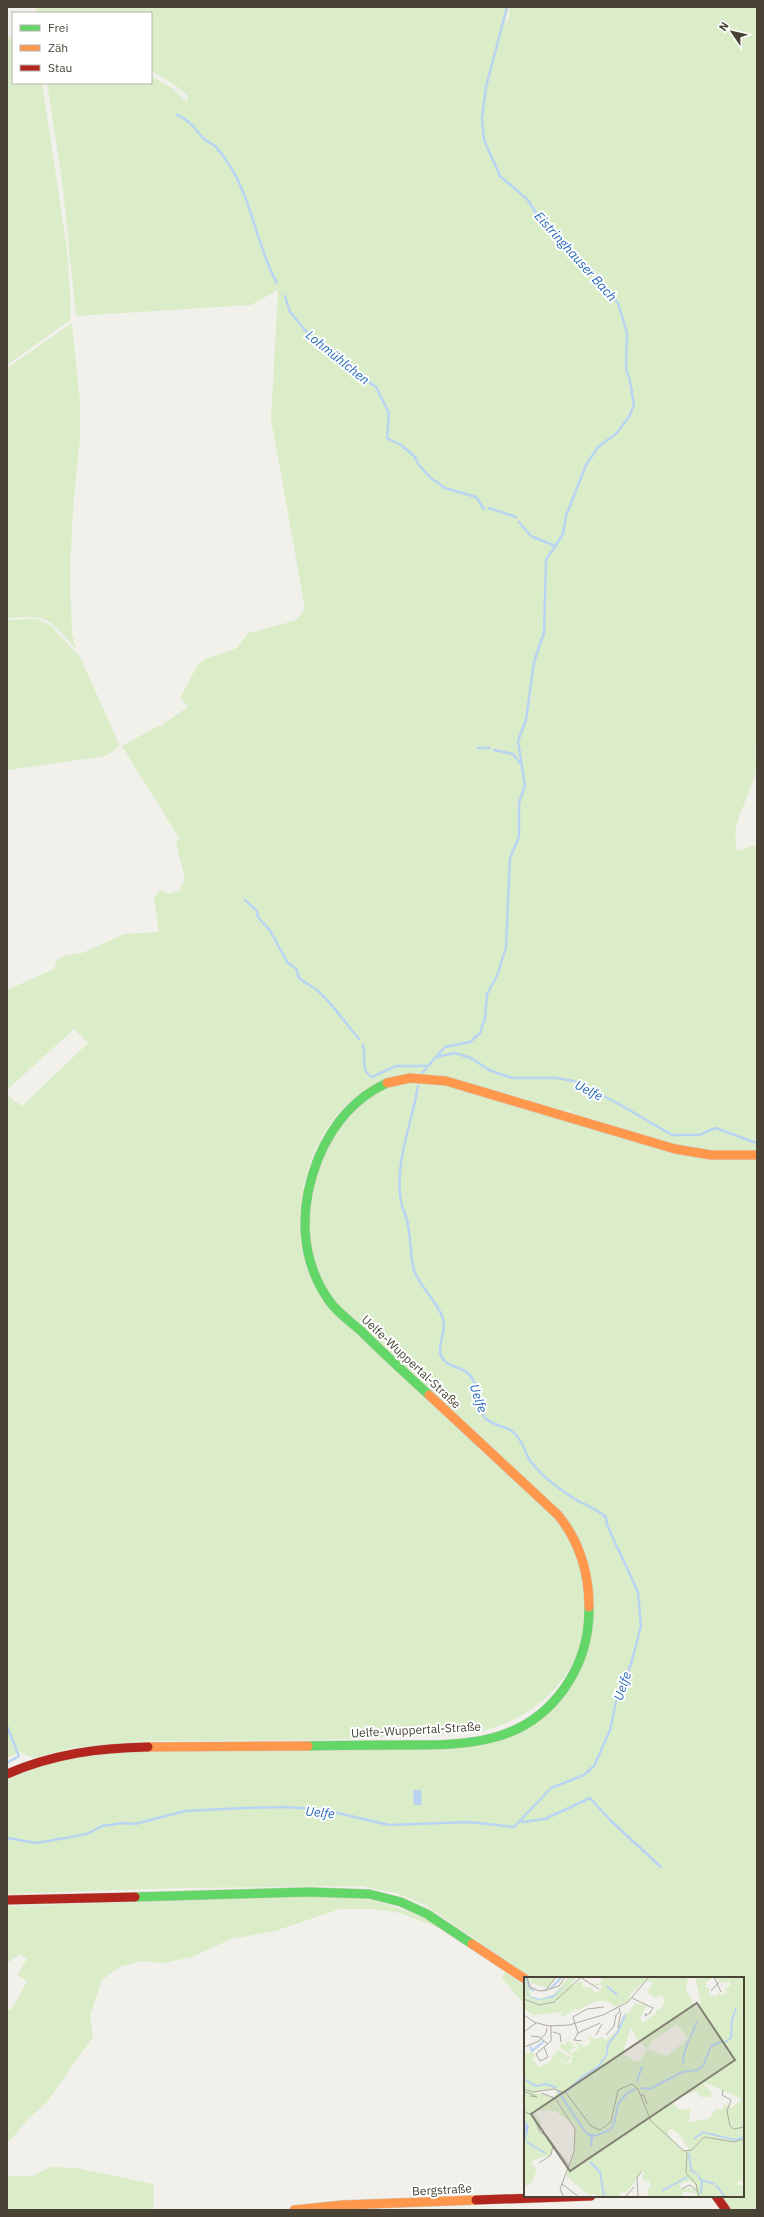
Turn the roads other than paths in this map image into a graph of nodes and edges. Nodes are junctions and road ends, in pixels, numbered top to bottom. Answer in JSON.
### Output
{"nodes":[{"id":1,"x":757,"y":1155,"type":"edge"},
{"id":2,"x":7,"y":1774,"type":"edge"},
{"id":3,"x":7,"y":1900,"type":"edge"},
{"id":4,"x":524,"y":1978,"type":"edge"},
{"id":5,"x":563,"y":2197,"type":"edge"},
{"id":6,"x":717,"y":2197,"type":"edge"},
{"id":7,"x":294,"y":2210,"type":"edge"},
{"id":8,"x":726,"y":2210,"type":"edge"}],
"edges":[{"from":1,"to":2,"type":"main road","name":"Uelfe-Wuppertal-Straße"},
{"from":3,"to":4,"type":"main road"},
{"from":5,"to":7,"type":"main road","name":"Bergstraße"},
{"from":6,"to":8,"type":"main road"}]}
